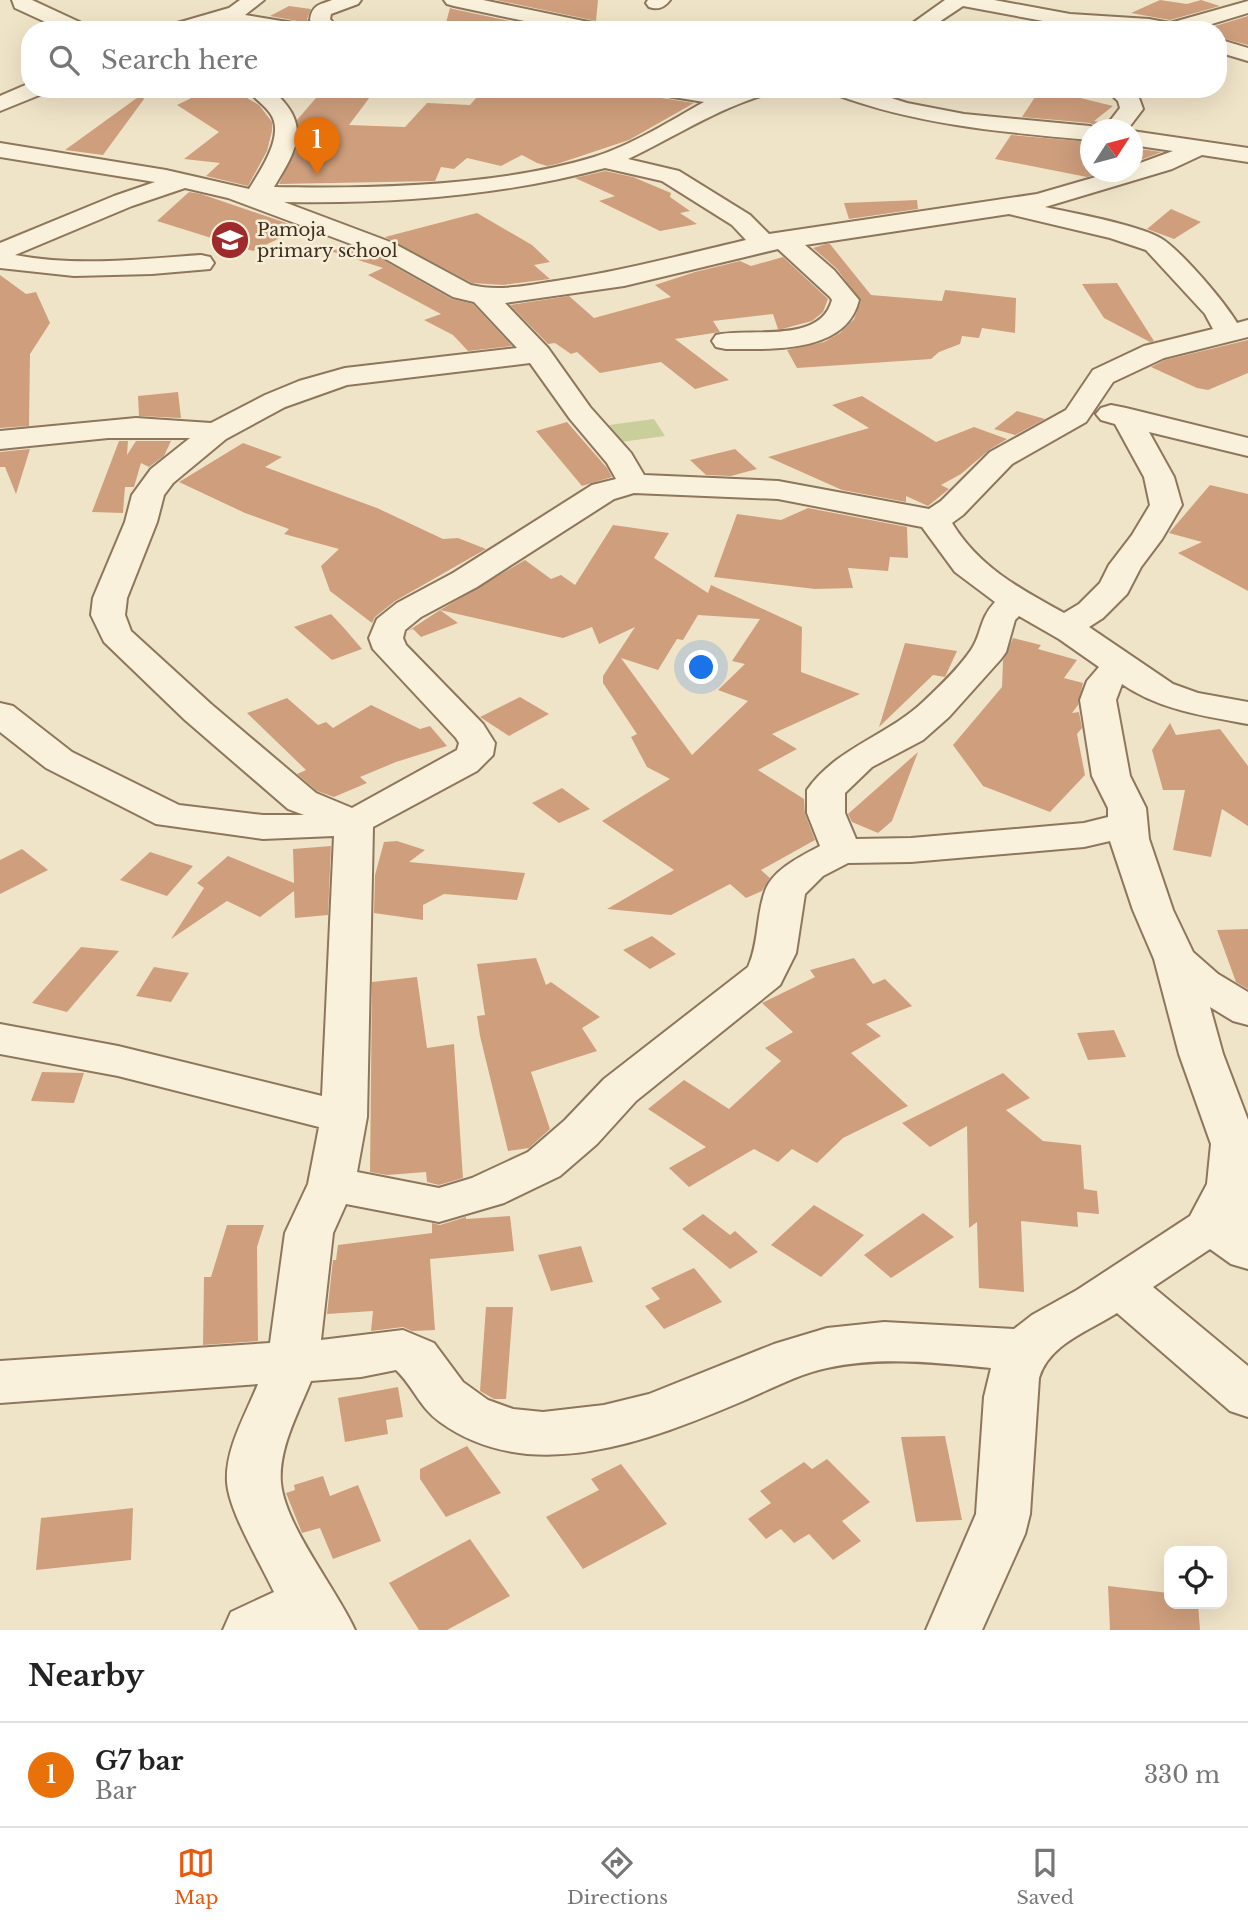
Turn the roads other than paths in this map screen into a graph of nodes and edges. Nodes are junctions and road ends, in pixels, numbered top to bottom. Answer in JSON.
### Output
{"nodes":[{"id":1,"x":22,"y":0,"type":"edge"},
{"id":2,"x":254,"y":0,"type":"edge"},
{"id":3,"x":351,"y":0,"type":"edge"},
{"id":4,"x":454,"y":0,"type":"edge"},
{"id":5,"x":559,"y":0,"type":"edge"},
{"id":6,"x":960,"y":0,"type":"edge"},
{"id":7,"x":1209,"y":0,"type":"edge"},
{"id":8,"x":1244,"y":8,"type":"edge"},
{"id":9,"x":527,"y":15,"type":"junction"},
{"id":10,"x":217,"y":18,"type":"junction"},
{"id":11,"x":61,"y":21,"type":"edge"},
{"id":12,"x":206,"y":21,"type":"edge"},
{"id":13,"x":238,"y":21,"type":"edge"},
{"id":14,"x":321,"y":21,"type":"edge"},
{"id":15,"x":555,"y":21,"type":"edge"},
{"id":16,"x":927,"y":21,"type":"edge"},
{"id":17,"x":1051,"y":21,"type":"edge"},
{"id":18,"x":1200,"y":21,"type":"edge"},
{"id":19,"x":1227,"y":48,"type":"edge"},
{"id":20,"x":1248,"y":55,"type":"edge"},
{"id":21,"x":0,"y":83,"type":"edge"},
{"id":22,"x":21,"y":87,"type":"edge"},
{"id":23,"x":21,"y":95,"type":"edge"},
{"id":24,"x":267,"y":98,"type":"edge"},
{"id":25,"x":727,"y":98,"type":"edge"},
{"id":26,"x":866,"y":98,"type":"edge"},
{"id":27,"x":1128,"y":98,"type":"edge"},
{"id":28,"x":0,"y":104,"type":"edge"},
{"id":29,"x":1123,"y":119,"type":"edge"},
{"id":30,"x":1080,"y":132,"type":"edge"},
{"id":31,"x":1143,"y":140,"type":"edge"},
{"id":32,"x":1198,"y":148,"type":"junction"},
{"id":33,"x":0,"y":150,"type":"edge"},
{"id":34,"x":1248,"y":155,"type":"edge"},
{"id":35,"x":605,"y":161,"type":"junction"},
{"id":36,"x":185,"y":181,"type":"junction"},
{"id":37,"x":246,"y":192,"type":"junction"},
{"id":38,"x":1006,"y":205,"type":"junction"},
{"id":39,"x":773,"y":242,"type":"junction"},
{"id":40,"x":0,"y":252,"type":"edge"},
{"id":41,"x":0,"y":260,"type":"edge"},
{"id":42,"x":201,"y":263,"type":"dead end"},
{"id":43,"x":483,"y":296,"type":"junction"},
{"id":44,"x":1239,"y":331,"type":"edge"},
{"id":45,"x":726,"y":341,"type":"dead end"},
{"id":46,"x":538,"y":354,"type":"junction"},
{"id":47,"x":1085,"y":408,"type":"junction"},
{"id":48,"x":1126,"y":417,"type":"junction"},
{"id":49,"x":215,"y":433,"type":"junction"},
{"id":50,"x":0,"y":440,"type":"edge"},
{"id":51,"x":1248,"y":447,"type":"edge"},
{"id":52,"x":634,"y":484,"type":"junction"},
{"id":53,"x":934,"y":520,"type":"junction"},
{"id":54,"x":1017,"y":604,"type":"junction"},
{"id":55,"x":1065,"y":628,"type":"junction"},
{"id":56,"x":1119,"y":667,"type":"junction"},
{"id":57,"x":1248,"y":713,"type":"edge"},
{"id":58,"x":0,"y":714,"type":"edge"},
{"id":59,"x":354,"y":822,"type":"junction"},
{"id":60,"x":1130,"y":824,"type":"junction"},
{"id":61,"x":841,"y":851,"type":"junction"},
{"id":62,"x":1175,"y":958,"type":"junction"},
{"id":63,"x":1248,"y":1011,"type":"edge"},
{"id":64,"x":0,"y":1039,"type":"edge"},
{"id":65,"x":344,"y":1117,"type":"junction"},
{"id":66,"x":331,"y":1184,"type":"junction"},
{"id":67,"x":1235,"y":1228,"type":"edge"},
{"id":68,"x":1117,"y":1286,"type":"junction"},
{"id":69,"x":1027,"y":1350,"type":"junction"},
{"id":70,"x":293,"y":1361,"type":"junction"},
{"id":71,"x":0,"y":1382,"type":"edge"},
{"id":72,"x":1248,"y":1396,"type":"edge"},
{"id":73,"x":317,"y":1617,"type":"edge"},
{"id":74,"x":251,"y":1630,"type":"edge"},
{"id":75,"x":954,"y":1630,"type":"edge"}],
"edges":[{"from":1,"to":11,"type":"street"},
{"from":2,"to":10,"type":"street"},
{"from":3,"to":14,"type":"street"},
{"from":4,"to":9,"type":"street"},
{"from":5,"to":9,"type":"street"},
{"from":6,"to":16,"type":"street"},
{"from":6,"to":17,"type":"street"},
{"from":7,"to":8,"type":"street"},
{"from":8,"to":18,"type":"street"},
{"from":9,"to":15,"type":"street"},
{"from":10,"to":12,"type":"street"},
{"from":10,"to":13,"type":"street"},
{"from":19,"to":20,"type":"street"},
{"from":21,"to":22,"type":"street"},
{"from":23,"to":28,"type":"street"},
{"from":24,"to":37,"type":"street"},
{"from":25,"to":35,"type":"street"},
{"from":26,"to":30,"type":"street"},
{"from":27,"to":29,"type":"street"},
{"from":31,"to":32,"type":"street"},
{"from":32,"to":34,"type":"street"},
{"from":32,"to":38,"type":"street"},
{"from":33,"to":36,"type":"street"},
{"from":35,"to":37,"type":"street"},
{"from":35,"to":39,"type":"street"},
{"from":36,"to":37,"type":"street"},
{"from":36,"to":40,"type":"street"},
{"from":37,"to":43,"type":"street"},
{"from":38,"to":39,"type":"street"},
{"from":38,"to":44,"type":"street"},
{"from":39,"to":43,"type":"street"},
{"from":39,"to":45,"type":"street"},
{"from":41,"to":42,"type":"street"},
{"from":43,"to":46,"type":"street"},
{"from":44,"to":47,"type":"street"},
{"from":46,"to":49,"type":"street"},
{"from":46,"to":52,"type":"street"},
{"from":47,"to":48,"type":"street"},
{"from":47,"to":53,"type":"street"},
{"from":48,"to":51,"type":"street"},
{"from":48,"to":55,"type":"street"},
{"from":49,"to":50,"type":"street"},
{"from":49,"to":59,"type":"street"},
{"from":52,"to":53,"type":"street"},
{"from":52,"to":59,"type":"street"},
{"from":53,"to":54,"type":"street"},
{"from":54,"to":55,"type":"street"},
{"from":54,"to":61,"type":"street"},
{"from":55,"to":56,"type":"street"},
{"from":56,"to":57,"type":"street"},
{"from":56,"to":60,"type":"street"},
{"from":58,"to":59,"type":"street"},
{"from":59,"to":65,"type":"street"},
{"from":60,"to":61,"type":"street"},
{"from":60,"to":62,"type":"street"},
{"from":61,"to":66,"type":"street"},
{"from":62,"to":63,"type":"street"},
{"from":62,"to":67,"type":"street"},
{"from":64,"to":65,"type":"street"},
{"from":65,"to":66,"type":"street"},
{"from":66,"to":70,"type":"street"},
{"from":67,"to":68,"type":"street"},
{"from":68,"to":69,"type":"street"},
{"from":68,"to":72,"type":"street"},
{"from":69,"to":70,"type":"street"},
{"from":69,"to":75,"type":"street"},
{"from":70,"to":71,"type":"street"},
{"from":70,"to":73,"type":"street"},
{"from":73,"to":74,"type":"street"}]}
